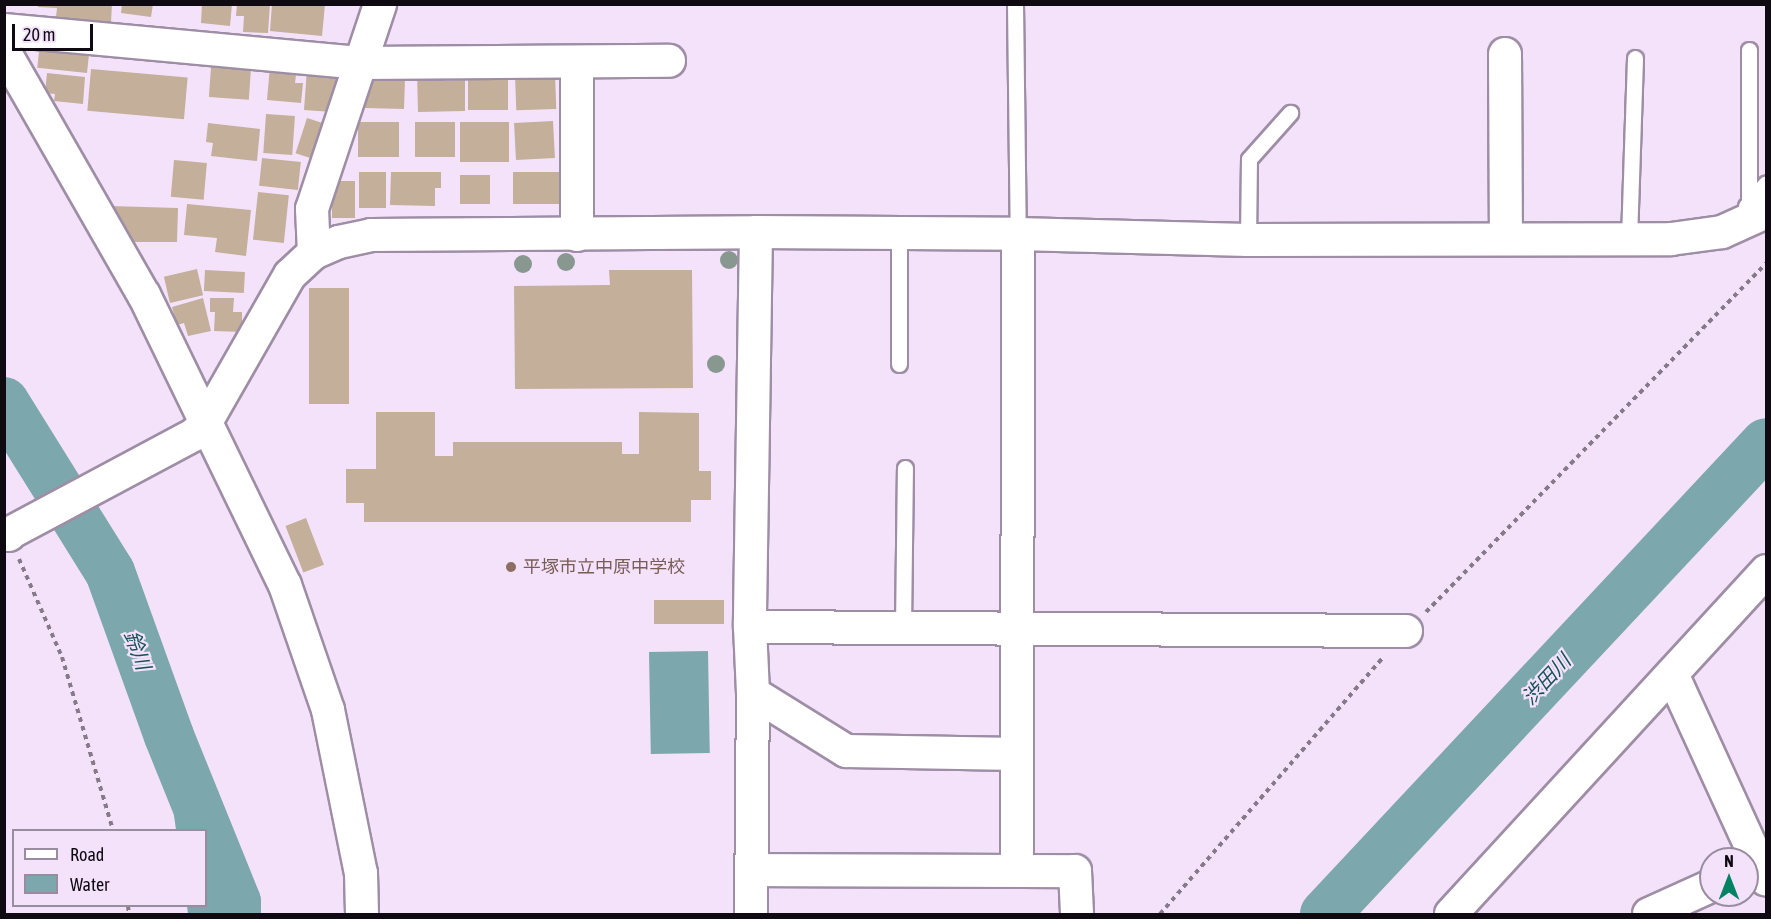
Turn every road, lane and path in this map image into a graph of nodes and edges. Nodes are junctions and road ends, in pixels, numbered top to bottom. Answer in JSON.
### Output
{"nodes":[{"id":1,"x":380,"y":4,"type":"edge"},
{"id":2,"x":1015,"y":4,"type":"edge"},
{"id":3,"x":4,"y":30,"type":"edge"},
{"id":4,"x":1749,"y":50,"type":"dead end"},
{"id":5,"x":4,"y":51,"type":"edge"},
{"id":6,"x":1505,"y":54,"type":"dead end"},
{"id":7,"x":1635,"y":58,"type":"dead end"},
{"id":8,"x":669,"y":61,"type":"dead end"},
{"id":9,"x":578,"y":62,"type":"junction"},
{"id":10,"x":361,"y":63,"type":"junction"},
{"id":11,"x":1290,"y":113,"type":"dead end"},
{"id":12,"x":1767,"y":183,"type":"edge"},
{"id":13,"x":1758,"y":207,"type":"edge"},
{"id":14,"x":756,"y":232,"type":"junction"},
{"id":15,"x":899,"y":234,"type":"junction"},
{"id":16,"x":1018,"y":234,"type":"junction"},
{"id":17,"x":578,"y":235,"type":"junction"},
{"id":18,"x":1506,"y":239,"type":"junction"},
{"id":19,"x":1629,"y":239,"type":"junction"},
{"id":20,"x":1248,"y":240,"type":"junction"},
{"id":21,"x":314,"y":253,"type":"junction"},
{"id":22,"x":1767,"y":263,"type":"edge"},
{"id":23,"x":899,"y":363,"type":"dead end"},
{"id":24,"x":200,"y":428,"type":"junction"},
{"id":25,"x":905,"y":468,"type":"dead end"},
{"id":26,"x":6,"y":534,"type":"edge"},
{"id":27,"x":1767,"y":571,"type":"edge"},
{"id":28,"x":750,"y":627,"type":"junction"},
{"id":29,"x":903,"y":628,"type":"junction"},
{"id":30,"x":1017,"y":628,"type":"junction"},
{"id":31,"x":1406,"y":631,"type":"junction"},
{"id":32,"x":1672,"y":674,"type":"junction"},
{"id":33,"x":753,"y":693,"type":"junction"},
{"id":34,"x":1017,"y":754,"type":"junction"},
{"id":35,"x":111,"y":829,"type":"edge"},
{"id":36,"x":1760,"y":868,"type":"edge"},
{"id":37,"x":751,"y":870,"type":"junction"},
{"id":38,"x":1017,"y":870,"type":"junction"},
{"id":39,"x":1699,"y":892,"type":"edge"},
{"id":40,"x":362,"y":915,"type":"edge"},
{"id":41,"x":751,"y":915,"type":"edge"},
{"id":42,"x":1077,"y":915,"type":"edge"},
{"id":43,"x":1160,"y":915,"type":"edge"},
{"id":44,"x":1451,"y":915,"type":"edge"},
{"id":45,"x":1649,"y":915,"type":"edge"}],
"edges":[{"from":1,"to":10,"type":"street"},
{"from":2,"to":16,"type":"lane"},
{"from":3,"to":10,"type":"street"},
{"from":4,"to":13,"type":"lane"},
{"from":5,"to":24,"type":"street"},
{"from":6,"to":18,"type":"street"},
{"from":7,"to":19,"type":"lane"},
{"from":8,"to":9,"type":"street"},
{"from":9,"to":10,"type":"street"},
{"from":9,"to":17,"type":"street"},
{"from":10,"to":21,"type":"street"},
{"from":11,"to":20,"type":"lane"},
{"from":12,"to":13,"type":"lane"},
{"from":13,"to":19,"type":"street"},
{"from":14,"to":15,"type":"street"},
{"from":14,"to":17,"type":"street"},
{"from":14,"to":28,"type":"street"},
{"from":15,"to":16,"type":"street"},
{"from":15,"to":23,"type":"lane"},
{"from":16,"to":20,"type":"street"},
{"from":16,"to":30,"type":"street"},
{"from":17,"to":21,"type":"street"},
{"from":18,"to":19,"type":"street"},
{"from":18,"to":20,"type":"street"},
{"from":21,"to":24,"type":"street"},
{"from":22,"to":31,"type":"path"},
{"from":24,"to":26,"type":"street"},
{"from":24,"to":40,"type":"street"},
{"from":25,"to":29,"type":"lane"},
{"from":26,"to":35,"type":"path"},
{"from":27,"to":32,"type":"street"},
{"from":28,"to":29,"type":"street"},
{"from":28,"to":33,"type":"street"},
{"from":29,"to":30,"type":"street"},
{"from":30,"to":31,"type":"street"},
{"from":30,"to":34,"type":"street"},
{"from":31,"to":43,"type":"path"},
{"from":32,"to":36,"type":"street"},
{"from":32,"to":44,"type":"street"},
{"from":33,"to":34,"type":"street"},
{"from":33,"to":37,"type":"street"},
{"from":34,"to":38,"type":"street"},
{"from":37,"to":38,"type":"street"},
{"from":37,"to":41,"type":"street"},
{"from":38,"to":42,"type":"street"},
{"from":39,"to":45,"type":"street"}]}
